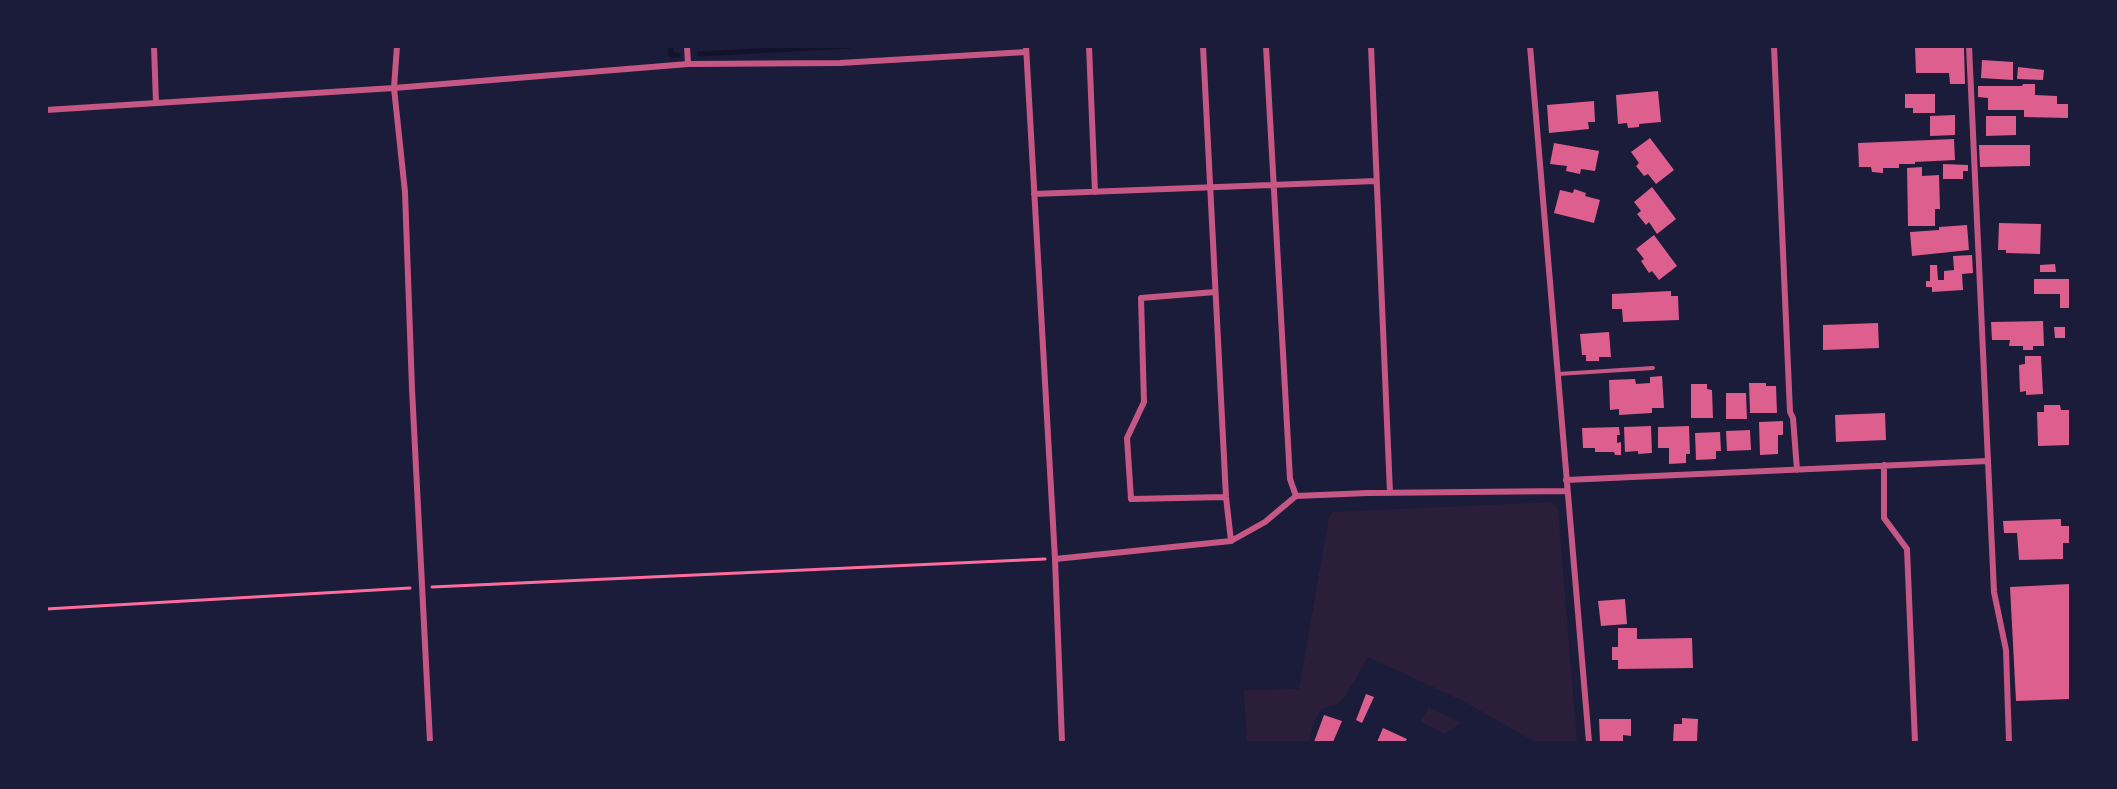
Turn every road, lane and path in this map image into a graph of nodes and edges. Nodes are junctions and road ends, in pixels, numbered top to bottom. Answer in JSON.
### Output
{"nodes":[{"id":1,"x":154,"y":46,"type":"edge"},
{"id":2,"x":397,"y":46,"type":"edge"},
{"id":3,"x":687,"y":46,"type":"edge"},
{"id":4,"x":1089,"y":46,"type":"edge"},
{"id":5,"x":1203,"y":46,"type":"edge"},
{"id":6,"x":1266,"y":46,"type":"edge"},
{"id":7,"x":1371,"y":46,"type":"edge"},
{"id":8,"x":1530,"y":46,"type":"edge"},
{"id":9,"x":1774,"y":46,"type":"edge"},
{"id":10,"x":1969,"y":46,"type":"edge"},
{"id":11,"x":1026,"y":49,"type":"edge"},
{"id":12,"x":688,"y":64,"type":"junction"},
{"id":13,"x":394,"y":88,"type":"junction"},
{"id":14,"x":156,"y":103,"type":"junction"},
{"id":15,"x":46,"y":110,"type":"edge"},
{"id":16,"x":1377,"y":181,"type":"junction"},
{"id":17,"x":1275,"y":185,"type":"junction"},
{"id":18,"x":1210,"y":188,"type":"junction"},
{"id":19,"x":1095,"y":192,"type":"junction"},
{"id":20,"x":1034,"y":195,"type":"junction"},
{"id":21,"x":1215,"y":292,"type":"junction"},
{"id":22,"x":1653,"y":368,"type":"dead end"},
{"id":23,"x":1557,"y":374,"type":"junction"},
{"id":24,"x":1988,"y":461,"type":"junction"},
{"id":25,"x":1884,"y":465,"type":"junction"},
{"id":26,"x":1797,"y":470,"type":"junction"},
{"id":27,"x":1566,"y":480,"type":"junction"},
{"id":28,"x":1567,"y":491,"type":"junction"},
{"id":29,"x":1390,"y":493,"type":"junction"},
{"id":30,"x":1296,"y":496,"type":"junction"},
{"id":31,"x":1226,"y":497,"type":"junction"},
{"id":32,"x":1231,"y":541,"type":"junction"},
{"id":33,"x":1055,"y":559,"type":"junction"},
{"id":34,"x":423,"y":587,"type":"junction"},
{"id":35,"x":46,"y":609,"type":"edge"},
{"id":36,"x":430,"y":742,"type":"edge"},
{"id":37,"x":1062,"y":742,"type":"edge"},
{"id":38,"x":1589,"y":742,"type":"edge"},
{"id":39,"x":1915,"y":742,"type":"edge"},
{"id":40,"x":2009,"y":742,"type":"edge"}],
"edges":[{"from":1,"to":14,"type":"street"},
{"from":2,"to":13,"type":"street"},
{"from":3,"to":12,"type":"street"},
{"from":4,"to":19,"type":"street"},
{"from":5,"to":18,"type":"street"},
{"from":6,"to":17,"type":"street"},
{"from":7,"to":16,"type":"street"},
{"from":8,"to":23,"type":"street"},
{"from":9,"to":26,"type":"street"},
{"from":10,"to":24,"type":"street"},
{"from":11,"to":12,"type":"street"},
{"from":11,"to":20,"type":"street"},
{"from":12,"to":13,"type":"street"},
{"from":13,"to":14,"type":"street"},
{"from":13,"to":34,"type":"street"},
{"from":14,"to":15,"type":"street"},
{"from":16,"to":17,"type":"street"},
{"from":16,"to":29,"type":"street"},
{"from":17,"to":18,"type":"street"},
{"from":17,"to":30,"type":"street"},
{"from":18,"to":19,"type":"street"},
{"from":18,"to":21,"type":"street"},
{"from":19,"to":20,"type":"street"},
{"from":20,"to":33,"type":"street"},
{"from":21,"to":31,"type":"street"},
{"from":21,"to":31,"type":"street"},
{"from":22,"to":23,"type":"lane"},
{"from":23,"to":27,"type":"street"},
{"from":24,"to":25,"type":"street"},
{"from":24,"to":40,"type":"street"},
{"from":25,"to":26,"type":"street"},
{"from":25,"to":39,"type":"street"},
{"from":26,"to":27,"type":"street"},
{"from":27,"to":28,"type":"street"},
{"from":28,"to":29,"type":"street"},
{"from":28,"to":38,"type":"street"},
{"from":29,"to":30,"type":"street"},
{"from":30,"to":32,"type":"street"},
{"from":31,"to":32,"type":"street"},
{"from":32,"to":33,"type":"street"},
{"from":33,"to":34,"type":"path"},
{"from":33,"to":37,"type":"street"},
{"from":34,"to":35,"type":"path"},
{"from":34,"to":36,"type":"street"}]}
